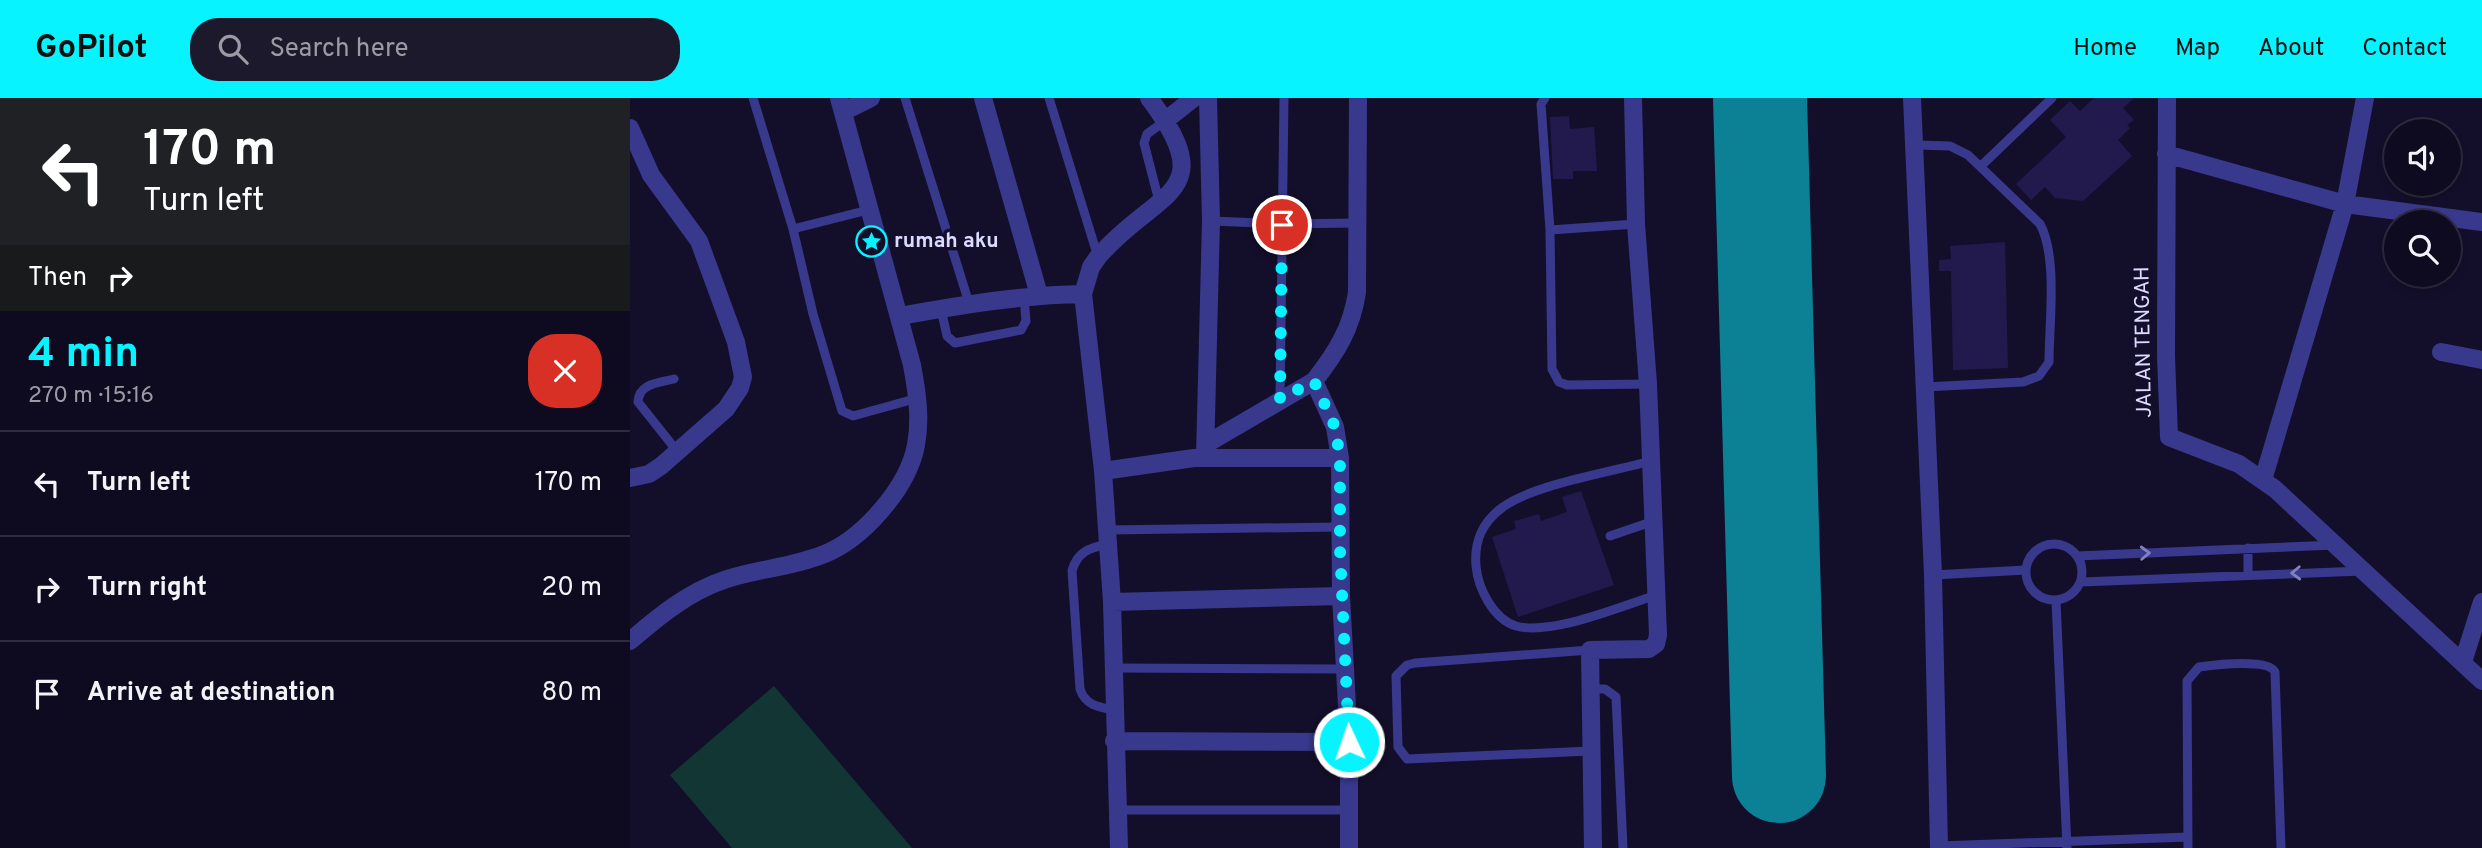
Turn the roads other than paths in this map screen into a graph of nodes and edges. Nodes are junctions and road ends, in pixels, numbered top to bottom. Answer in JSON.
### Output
{"nodes":[{"id":1,"x":753,"y":98,"type":"edge"},
{"id":2,"x":871,"y":98,"type":"edge"},
{"id":3,"x":905,"y":98,"type":"edge"},
{"id":4,"x":983,"y":98,"type":"edge"},
{"id":5,"x":1049,"y":98,"type":"edge"},
{"id":6,"x":1149,"y":98,"type":"edge"},
{"id":7,"x":1194,"y":98,"type":"edge"},
{"id":8,"x":1208,"y":98,"type":"edge"},
{"id":9,"x":1284,"y":98,"type":"edge"},
{"id":10,"x":1358,"y":98,"type":"edge"},
{"id":11,"x":1545,"y":98,"type":"edge"},
{"id":12,"x":1633,"y":98,"type":"edge"},
{"id":13,"x":1912,"y":98,"type":"edge"},
{"id":14,"x":2052,"y":98,"type":"edge"},
{"id":15,"x":2167,"y":98,"type":"edge"},
{"id":16,"x":2365,"y":98,"type":"edge"},
{"id":17,"x":841,"y":105,"type":"edge"},
{"id":18,"x":1166,"y":120,"type":"junction"},
{"id":19,"x":630,"y":128,"type":"edge"},
{"id":20,"x":1916,"y":145,"type":"junction"},
{"id":21,"x":2166,"y":153,"type":"junction"},
{"id":22,"x":1981,"y":166,"type":"junction"},
{"id":23,"x":1159,"y":201,"type":"junction"},
{"id":24,"x":2345,"y":204,"type":"junction"},
{"id":25,"x":869,"y":210,"type":"junction"},
{"id":26,"x":1211,"y":221,"type":"junction"},
{"id":27,"x":2482,"y":222,"type":"edge"},
{"id":28,"x":1355,"y":223,"type":"junction"},
{"id":29,"x":1636,"y":223,"type":"junction"},
{"id":30,"x":1282,"y":225,"type":"junction"},
{"id":31,"x":793,"y":229,"type":"junction"},
{"id":32,"x":1550,"y":230,"type":"junction"},
{"id":33,"x":1098,"y":257,"type":"junction"},
{"id":34,"x":1083,"y":294,"type":"junction"},
{"id":35,"x":1031,"y":296,"type":"junction"},
{"id":36,"x":969,"y":303,"type":"junction"},
{"id":37,"x":941,"y":309,"type":"junction"},
{"id":38,"x":900,"y":316,"type":"junction"},
{"id":39,"x":2441,"y":352,"type":"dead end"},
{"id":40,"x":2482,"y":360,"type":"edge"},
{"id":41,"x":674,"y":379,"type":"dead end"},
{"id":42,"x":1314,"y":381,"type":"junction"},
{"id":43,"x":1648,"y":384,"type":"junction"},
{"id":44,"x":1925,"y":387,"type":"junction"},
{"id":45,"x":918,"y":398,"type":"junction"},
{"id":46,"x":1280,"y":399,"type":"junction"},
{"id":47,"x":677,"y":450,"type":"junction"},
{"id":48,"x":1207,"y":450,"type":"junction"},
{"id":49,"x":1340,"y":458,"type":"junction"},
{"id":50,"x":1651,"y":461,"type":"junction"},
{"id":51,"x":1103,"y":471,"type":"junction"},
{"id":52,"x":630,"y":478,"type":"edge"},
{"id":53,"x":2263,"y":480,"type":"junction"},
{"id":54,"x":1654,"y":521,"type":"junction"},
{"id":55,"x":1339,"y":527,"type":"junction"},
{"id":56,"x":1610,"y":536,"type":"dead end"},
{"id":57,"x":1107,"y":537,"type":"junction"},
{"id":58,"x":2335,"y":545,"type":"junction"},
{"id":59,"x":2248,"y":548,"type":"junction"},
{"id":60,"x":2077,"y":556,"type":"junction"},
{"id":61,"x":2026,"y":570,"type":"junction"},
{"id":62,"x":2364,"y":571,"type":"junction"},
{"id":63,"x":1933,"y":575,"type":"junction"},
{"id":64,"x":2248,"y":575,"type":"junction"},
{"id":65,"x":2081,"y":582,"type":"junction"},
{"id":66,"x":1657,"y":595,"type":"junction"},
{"id":67,"x":1341,"y":597,"type":"junction"},
{"id":68,"x":2056,"y":601,"type":"junction"},
{"id":69,"x":1112,"y":602,"type":"junction"},
{"id":70,"x":2482,"y":602,"type":"edge"},
{"id":71,"x":630,"y":641,"type":"edge"},
{"id":72,"x":1590,"y":650,"type":"junction"},
{"id":73,"x":2462,"y":662,"type":"junction"},
{"id":74,"x":1114,"y":668,"type":"junction"},
{"id":75,"x":1345,"y":669,"type":"junction"},
{"id":76,"x":2482,"y":681,"type":"edge"},
{"id":77,"x":1590,"y":689,"type":"junction"},
{"id":78,"x":1114,"y":710,"type":"junction"},
{"id":79,"x":1114,"y":741,"type":"junction"},
{"id":80,"x":1349,"y":742,"type":"junction"},
{"id":81,"x":1590,"y":751,"type":"junction"},
{"id":82,"x":1118,"y":810,"type":"junction"},
{"id":83,"x":1349,"y":810,"type":"junction"},
{"id":84,"x":2188,"y":837,"type":"junction"},
{"id":85,"x":2067,"y":845,"type":"edge"},
{"id":86,"x":1939,"y":847,"type":"edge"},
{"id":87,"x":1119,"y":848,"type":"edge"},
{"id":88,"x":1349,"y":848,"type":"edge"},
{"id":89,"x":1593,"y":848,"type":"edge"},
{"id":90,"x":1623,"y":848,"type":"edge"},
{"id":91,"x":2188,"y":848,"type":"edge"},
{"id":92,"x":2281,"y":848,"type":"edge"}],
"edges":[{"from":1,"to":31,"type":"lane"},
{"from":2,"to":17,"type":"street"},
{"from":3,"to":36,"type":"lane"},
{"from":4,"to":35,"type":"street"},
{"from":5,"to":33,"type":"lane"},
{"from":6,"to":18,"type":"street"},
{"from":7,"to":18,"type":"street"},
{"from":8,"to":26,"type":"street"},
{"from":9,"to":30,"type":"lane"},
{"from":10,"to":28,"type":"street"},
{"from":11,"to":32,"type":"lane"},
{"from":12,"to":29,"type":"street"},
{"from":13,"to":20,"type":"street"},
{"from":14,"to":22,"type":"lane"},
{"from":15,"to":21,"type":"street","name":"JALAN TENGAH"},
{"from":16,"to":24,"type":"street"},
{"from":17,"to":25,"type":"street"},
{"from":18,"to":23,"type":"lane"},
{"from":18,"to":23,"type":"street"},
{"from":19,"to":47,"type":"street"},
{"from":20,"to":22,"type":"lane"},
{"from":20,"to":44,"type":"street"},
{"from":21,"to":24,"type":"street"},
{"from":21,"to":53,"type":"street","name":"JALAN TENGAH"},
{"from":22,"to":44,"type":"lane"},
{"from":23,"to":33,"type":"street"},
{"from":24,"to":27,"type":"street"},
{"from":24,"to":53,"type":"street"},
{"from":25,"to":31,"type":"lane"},
{"from":25,"to":38,"type":"street"},
{"from":26,"to":30,"type":"lane"},
{"from":26,"to":48,"type":"street"},
{"from":28,"to":30,"type":"lane"},
{"from":28,"to":42,"type":"street"},
{"from":29,"to":32,"type":"lane"},
{"from":29,"to":43,"type":"street"},
{"from":30,"to":46,"type":"lane"},
{"from":31,"to":45,"type":"lane"},
{"from":32,"to":43,"type":"lane"},
{"from":33,"to":34,"type":"street"},
{"from":34,"to":35,"type":"street"},
{"from":34,"to":51,"type":"street"},
{"from":35,"to":36,"type":"street"},
{"from":35,"to":37,"type":"lane"},
{"from":36,"to":37,"type":"street"},
{"from":37,"to":38,"type":"street"},
{"from":38,"to":45,"type":"street"},
{"from":39,"to":40,"type":"street"},
{"from":41,"to":47,"type":"lane"},
{"from":42,"to":46,"type":"street"},
{"from":42,"to":49,"type":"street"},
{"from":43,"to":50,"type":"street"},
{"from":44,"to":63,"type":"street"},
{"from":45,"to":71,"type":"street"},
{"from":46,"to":48,"type":"street"},
{"from":47,"to":52,"type":"street"},
{"from":48,"to":49,"type":"street"},
{"from":48,"to":51,"type":"street"},
{"from":49,"to":55,"type":"street"},
{"from":50,"to":54,"type":"street"},
{"from":50,"to":66,"type":"lane"},
{"from":51,"to":57,"type":"street"},
{"from":53,"to":58,"type":"street","name":"JALAN TENGAH"},
{"from":54,"to":56,"type":"lane"},
{"from":54,"to":66,"type":"street"},
{"from":55,"to":57,"type":"lane"},
{"from":55,"to":67,"type":"street"},
{"from":57,"to":69,"type":"street"},
{"from":57,"to":78,"type":"lane"},
{"from":58,"to":59,"type":"lane"},
{"from":58,"to":62,"type":"street","name":"JALAN TENGAH"},
{"from":60,"to":59,"type":"lane","one_way":true},
{"from":59,"to":64,"type":"lane"},
{"from":60,"to":61,"type":"lane"},
{"from":60,"to":65,"type":"lane"},
{"from":61,"to":63,"type":"lane"},
{"from":61,"to":68,"type":"lane"},
{"from":62,"to":64,"type":"lane","one_way":true},
{"from":62,"to":73,"type":"street","name":"JALAN TENGAH"},
{"from":63,"to":86,"type":"street"},
{"from":64,"to":65,"type":"lane"},
{"from":65,"to":68,"type":"lane"},
{"from":66,"to":72,"type":"street"},
{"from":67,"to":69,"type":"street"},
{"from":67,"to":75,"type":"street"},
{"from":68,"to":85,"type":"lane"},
{"from":69,"to":74,"type":"street"},
{"from":70,"to":73,"type":"street"},
{"from":72,"to":77,"type":"street"},
{"from":72,"to":81,"type":"lane"},
{"from":73,"to":76,"type":"street","name":"JALAN TENGAH"},
{"from":74,"to":75,"type":"lane"},
{"from":74,"to":78,"type":"street"},
{"from":75,"to":80,"type":"street"},
{"from":77,"to":81,"type":"street"},
{"from":77,"to":90,"type":"lane"},
{"from":78,"to":79,"type":"street"},
{"from":79,"to":80,"type":"street"},
{"from":79,"to":82,"type":"street"},
{"from":80,"to":83,"type":"street"},
{"from":81,"to":89,"type":"street"},
{"from":82,"to":83,"type":"lane"},
{"from":82,"to":87,"type":"street"},
{"from":83,"to":88,"type":"street"},
{"from":84,"to":85,"type":"lane"},
{"from":84,"to":91,"type":"lane"},
{"from":84,"to":92,"type":"lane"},
{"from":85,"to":86,"type":"lane"}]}
